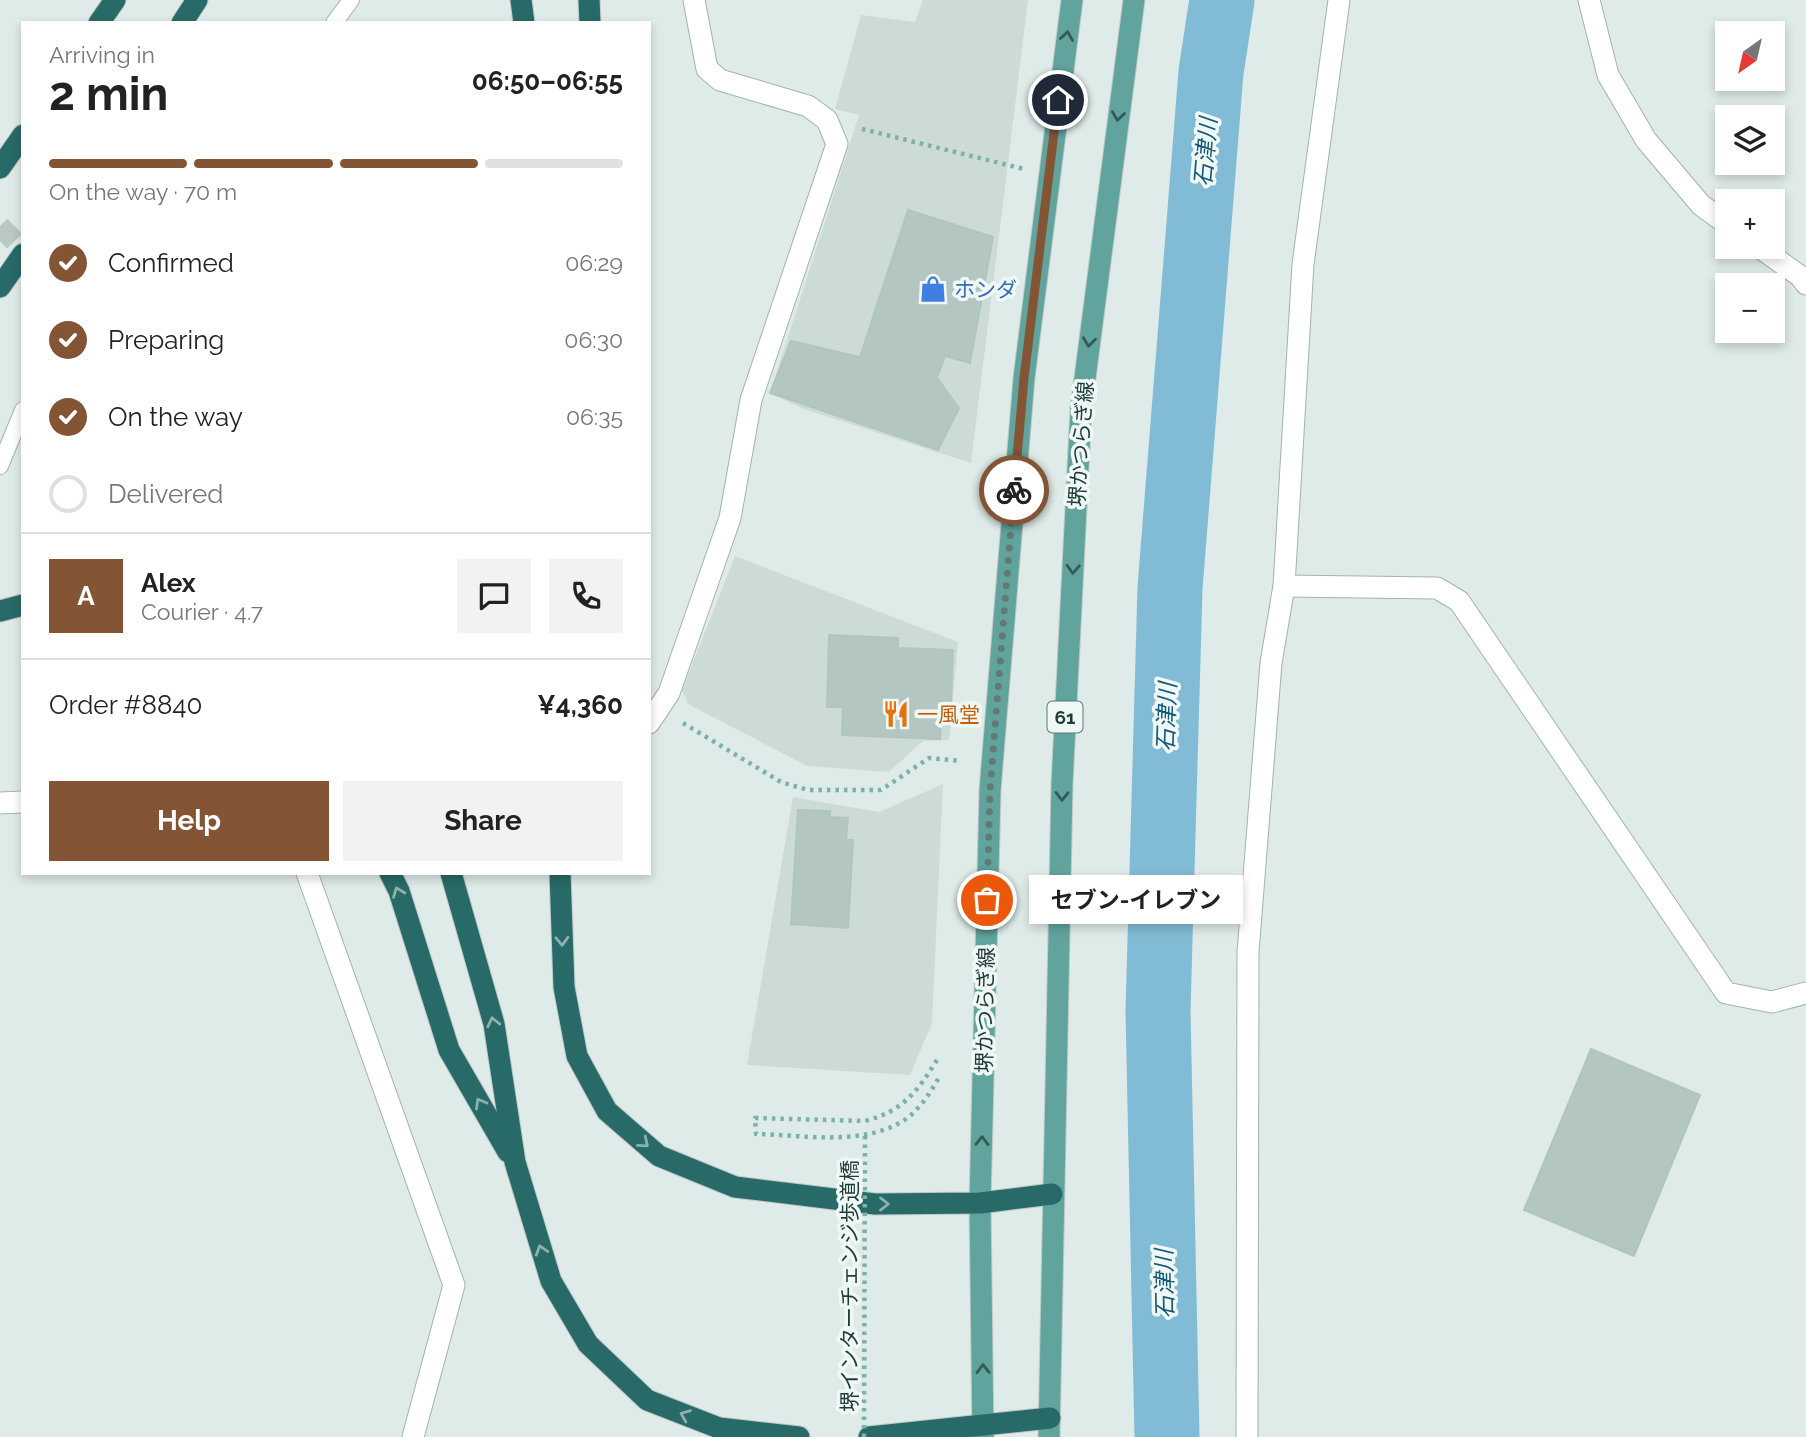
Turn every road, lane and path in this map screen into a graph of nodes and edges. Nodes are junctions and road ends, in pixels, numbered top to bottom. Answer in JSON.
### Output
{"nodes":[{"id":1,"x":115,"y":0,"type":"edge"},
{"id":2,"x":197,"y":0,"type":"edge"},
{"id":3,"x":351,"y":0,"type":"edge"},
{"id":4,"x":521,"y":0,"type":"edge"},
{"id":5,"x":589,"y":0,"type":"edge"},
{"id":6,"x":694,"y":0,"type":"edge"},
{"id":7,"x":1072,"y":0,"type":"edge"},
{"id":8,"x":1134,"y":0,"type":"edge"},
{"id":9,"x":1339,"y":0,"type":"edge"},
{"id":10,"x":1589,"y":0,"type":"edge"},
{"id":11,"x":100,"y":21,"type":"edge"},
{"id":12,"x":183,"y":21,"type":"edge"},
{"id":13,"x":335,"y":21,"type":"edge"},
{"id":14,"x":524,"y":21,"type":"edge"},
{"id":15,"x":590,"y":21,"type":"edge"},
{"id":16,"x":827,"y":120,"type":"junction"},
{"id":17,"x":21,"y":138,"type":"edge"},
{"id":18,"x":0,"y":168,"type":"edge"},
{"id":19,"x":1048,"y":174,"type":"junction"},
{"id":20,"x":1715,"y":216,"type":"edge"},
{"id":21,"x":21,"y":257,"type":"edge"},
{"id":22,"x":1776,"y":259,"type":"edge"},
{"id":23,"x":1806,"y":284,"type":"edge"},
{"id":24,"x":0,"y":287,"type":"edge"},
{"id":25,"x":21,"y":415,"type":"edge"},
{"id":26,"x":0,"y":466,"type":"edge"},
{"id":27,"x":1284,"y":586,"type":"junction"},
{"id":28,"x":21,"y":606,"type":"edge"},
{"id":29,"x":0,"y":611,"type":"edge"},
{"id":30,"x":654,"y":716,"type":"edge"},
{"id":31,"x":961,"y":761,"type":"dead end"},
{"id":32,"x":21,"y":802,"type":"edge"},
{"id":33,"x":0,"y":803,"type":"edge"},
{"id":34,"x":308,"y":875,"type":"edge"},
{"id":35,"x":391,"y":875,"type":"edge"},
{"id":36,"x":452,"y":875,"type":"edge"},
{"id":37,"x":560,"y":875,"type":"edge"},
{"id":38,"x":1806,"y":993,"type":"edge"},
{"id":39,"x":937,"y":1060,"type":"dead end"},
{"id":40,"x":940,"y":1076,"type":"dead end"},
{"id":41,"x":864,"y":1136,"type":"junction"},
{"id":42,"x":515,"y":1162,"type":"junction"},
{"id":43,"x":1052,"y":1194,"type":"junction"},
{"id":44,"x":980,"y":1203,"type":"junction"},
{"id":45,"x":1050,"y":1428,"type":"edge"},
{"id":46,"x":983,"y":1430,"type":"edge"},
{"id":47,"x":414,"y":1437,"type":"edge"},
{"id":48,"x":799,"y":1437,"type":"edge"},
{"id":49,"x":867,"y":1437,"type":"edge"},
{"id":50,"x":1247,"y":1437,"type":"edge"}],
"edges":[{"from":1,"to":11,"type":"highway"},
{"from":2,"to":12,"type":"highway"},
{"from":3,"to":13,"type":"lane"},
{"from":4,"to":14,"type":"highway"},
{"from":5,"to":15,"type":"highway"},
{"from":6,"to":16,"type":"street"},
{"from":19,"to":7,"type":"main road","name":"堺かつらぎ線","one_way":true},
{"from":8,"to":43,"type":"main road","name":"堺かつらぎ線","number":"61","one_way":true},
{"from":9,"to":27,"type":"street"},
{"from":10,"to":20,"type":"street"},
{"from":16,"to":19,"type":"path"},
{"from":16,"to":30,"type":"street"},
{"from":17,"to":18,"type":"highway"},
{"from":44,"to":19,"type":"main road","name":"堺かつらぎ線","one_way":true},
{"from":21,"to":24,"type":"highway"},
{"from":22,"to":23,"type":"street"},
{"from":25,"to":26,"type":"lane"},
{"from":27,"to":38,"type":"street"},
{"from":27,"to":50,"type":"street"},
{"from":28,"to":29,"type":"highway"},
{"from":30,"to":31,"type":"path"},
{"from":32,"to":33,"type":"street"},
{"from":34,"to":47,"type":"street"},
{"from":42,"to":35,"type":"highway","one_way":true},
{"from":42,"to":36,"type":"highway","one_way":true},
{"from":37,"to":44,"type":"highway","one_way":true},
{"from":39,"to":41,"type":"path"},
{"from":40,"to":41,"type":"path"},
{"from":41,"to":49,"type":"path","name":"堺インターチェンジ歩道橋","bridge":true},
{"from":48,"to":42,"type":"highway","one_way":true},
{"from":43,"to":44,"type":"highway"},
{"from":43,"to":45,"type":"main road","name":"堺かつらぎ線","number":"61"},
{"from":46,"to":44,"type":"main road","name":"堺かつらぎ線","one_way":true},
{"from":45,"to":46,"type":"highway"},
{"from":46,"to":49,"type":"highway"}]}
